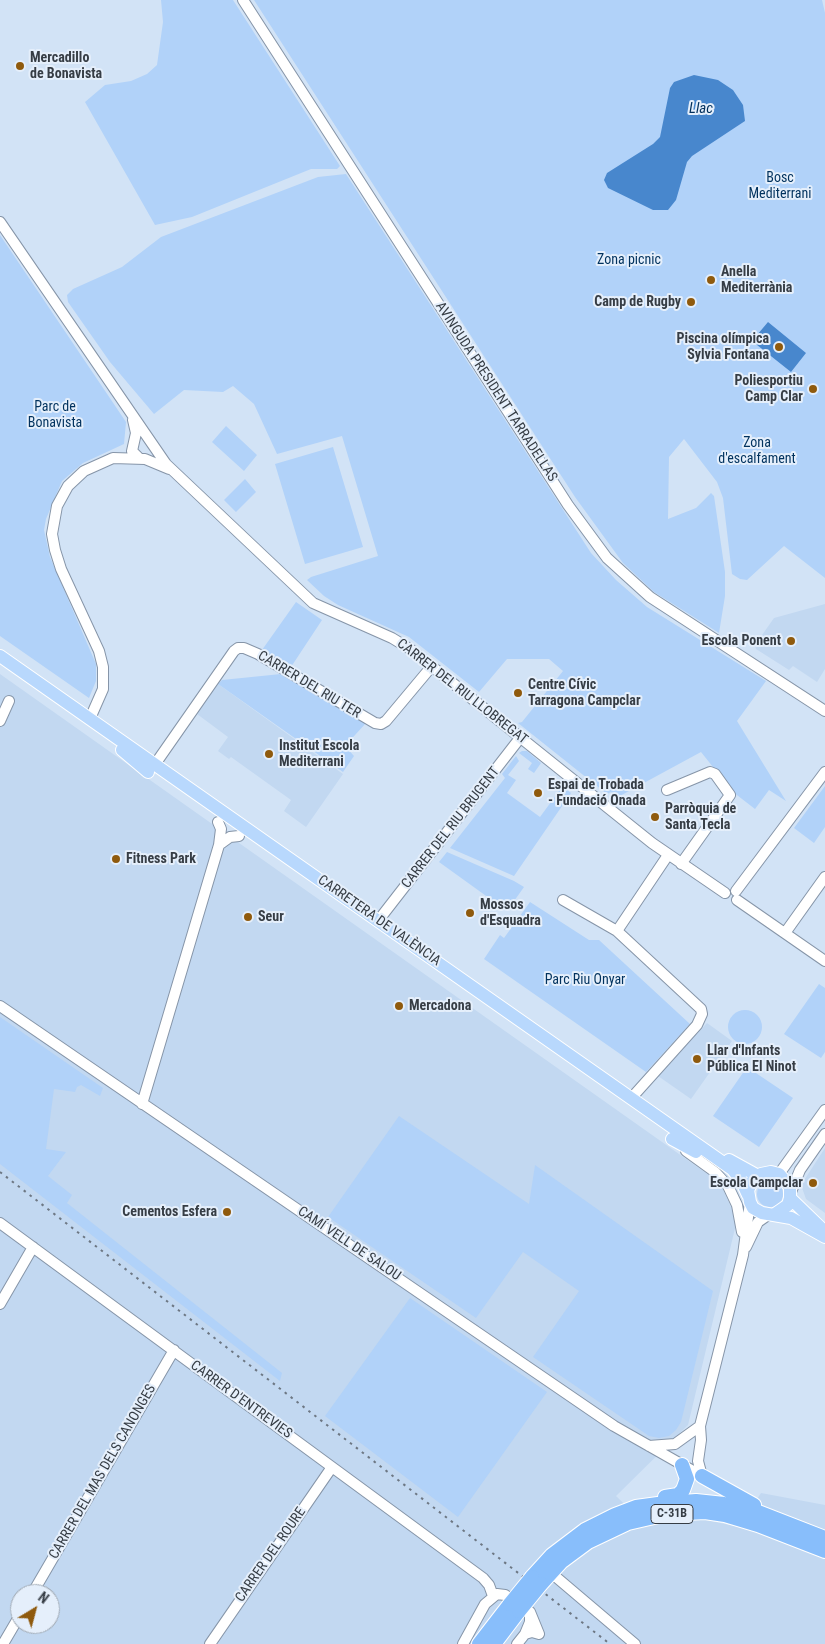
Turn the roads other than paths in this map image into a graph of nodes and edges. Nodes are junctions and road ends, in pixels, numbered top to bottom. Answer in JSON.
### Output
{"nodes":[{"id":1,"x":243,"y":0,"type":"edge"},
{"id":2,"x":0,"y":222,"type":"edge"},
{"id":3,"x":131,"y":415,"type":"junction"},
{"id":4,"x":149,"y":438,"type":"junction"},
{"id":5,"x":134,"y":442,"type":"junction"},
{"id":6,"x":155,"y":448,"type":"junction"},
{"id":7,"x":117,"y":457,"type":"junction"},
{"id":8,"x":142,"y":459,"type":"junction"},
{"id":9,"x":178,"y":474,"type":"junction"},
{"id":10,"x":0,"y":649,"type":"edge"},
{"id":11,"x":0,"y":656,"type":"edge"},
{"id":12,"x":432,"y":666,"type":"junction"},
{"id":13,"x":9,"y":701,"type":"dead end"},
{"id":14,"x":69,"y":704,"type":"junction"},
{"id":15,"x":825,"y":711,"type":"edge"},
{"id":16,"x":92,"y":714,"type":"junction"},
{"id":17,"x":0,"y":721,"type":"edge"},
{"id":18,"x":520,"y":738,"type":"junction"},
{"id":19,"x":158,"y":760,"type":"junction"},
{"id":20,"x":148,"y":772,"type":"dead end"},
{"id":21,"x":825,"y":772,"type":"edge"},
{"id":22,"x":667,"y":790,"type":"dead end"},
{"id":23,"x":218,"y":822,"type":"dead end"},
{"id":24,"x":239,"y":836,"type":"dead end"},
{"id":25,"x":219,"y":845,"type":"junction"},
{"id":26,"x":668,"y":855,"type":"junction"},
{"id":27,"x":681,"y":864,"type":"junction"},
{"id":28,"x":825,"y":877,"type":"edge"},
{"id":29,"x":736,"y":895,"type":"junction"},
{"id":30,"x":563,"y":900,"type":"dead end"},
{"id":31,"x":381,"y":917,"type":"junction"},
{"id":32,"x":616,"y":931,"type":"junction"},
{"id":33,"x":785,"y":933,"type":"junction"},
{"id":34,"x":825,"y":961,"type":"edge"},
{"id":35,"x":0,"y":1006,"type":"edge"},
{"id":36,"x":635,"y":1094,"type":"junction"},
{"id":37,"x":142,"y":1104,"type":"junction"},
{"id":38,"x":825,"y":1110,"type":"edge"},
{"id":39,"x":825,"y":1134,"type":"edge"},
{"id":40,"x":672,"y":1139,"type":"joint"},
{"id":41,"x":715,"y":1157,"type":"junction"},
{"id":42,"x":779,"y":1174,"type":"junction"},
{"id":43,"x":758,"y":1176,"type":"junction"},
{"id":44,"x":791,"y":1195,"type":"junction"},
{"id":45,"x":749,"y":1199,"type":"junction"},
{"id":46,"x":772,"y":1214,"type":"junction"},
{"id":47,"x":0,"y":1222,"type":"edge"},
{"id":48,"x":825,"y":1231,"type":"edge"},
{"id":49,"x":825,"y":1237,"type":"edge"},
{"id":50,"x":743,"y":1240,"type":"junction"},
{"id":51,"x":33,"y":1247,"type":"junction"},
{"id":52,"x":743,"y":1255,"type":"junction"},
{"id":53,"x":0,"y":1304,"type":"edge"},
{"id":54,"x":174,"y":1350,"type":"junction"},
{"id":55,"x":700,"y":1426,"type":"junction"},
{"id":56,"x":691,"y":1435,"type":"junction"},
{"id":57,"x":648,"y":1447,"type":"junction"},
{"id":58,"x":699,"y":1452,"type":"junction"},
{"id":59,"x":682,"y":1465,"type":"junction"},
{"id":60,"x":332,"y":1467,"type":"junction"},
{"id":61,"x":702,"y":1476,"type":"junction"},
{"id":62,"x":636,"y":1508,"type":"junction"},
{"id":63,"x":785,"y":1522,"type":"junction"},
{"id":64,"x":825,"y":1538,"type":"edge"},
{"id":65,"x":825,"y":1551,"type":"edge"},
{"id":66,"x":483,"y":1578,"type":"junction"},
{"id":67,"x":544,"y":1578,"type":"junction"},
{"id":68,"x":38,"y":1584,"type":"edge"},
{"id":69,"x":493,"y":1596,"type":"junction"},
{"id":70,"x":516,"y":1606,"type":"junction"},
{"id":71,"x":10,"y":1632,"type":"edge"},
{"id":72,"x":483,"y":1643,"type":"edge"},
{"id":73,"x":3,"y":1644,"type":"edge"},
{"id":74,"x":210,"y":1644,"type":"edge"},
{"id":75,"x":463,"y":1644,"type":"edge"},
{"id":76,"x":517,"y":1644,"type":"edge"},
{"id":77,"x":635,"y":1644,"type":"edge"}],
"edges":[{"from":1,"to":15,"type":"street","name":"AVINGUDA PRESIDENT TARRADELLAS"},
{"from":2,"to":3,"type":"street"},
{"from":3,"to":4,"type":"street"},
{"from":3,"to":5,"type":"street"},
{"from":4,"to":5,"type":"street"},
{"from":4,"to":6,"type":"street"},
{"from":5,"to":7,"type":"street","name":"CARRER DEL RIU LLOBREGAT"},
{"from":5,"to":8,"type":"street"},
{"from":6,"to":8,"type":"street"},
{"from":6,"to":9,"type":"street","name":"CARRER DEL RIU LLOBREGAT"},
{"from":7,"to":8,"type":"street","name":"CARRER DEL RIU LLOBREGAT"},
{"from":7,"to":16,"type":"street","name":"CARRER DEL RIU LLOBREGAT"},
{"from":8,"to":9,"type":"street","name":"CARRER DEL RIU LLOBREGAT"},
{"from":9,"to":12,"type":"street","name":"CARRER DEL RIU LLOBREGAT"},
{"from":10,"to":16,"type":"main road","name":"CARRETERA DE VALÈNCIA"},
{"from":11,"to":14,"type":"main road","name":"CARRETERA DE VALÈNCIA"},
{"from":12,"to":18,"type":"street","name":"CARRER DEL RIU LLOBREGAT"},
{"from":12,"to":19,"type":"street","name":"CARRER DEL RIU TER"},
{"from":13,"to":17,"type":"street"},
{"from":14,"to":20,"type":"main road"},
{"from":14,"to":41,"type":"main road","name":"CARRETERA DE VALÈNCIA"},
{"from":16,"to":19,"type":"main road","name":"CARRETERA DE VALÈNCIA"},
{"from":18,"to":26,"type":"street","name":"CARRER DEL RIU LLOBREGAT"},
{"from":18,"to":31,"type":"street","name":"CARRER DEL RIU BRUGENT"},
{"from":19,"to":31,"type":"main road","name":"CARRETERA DE VALÈNCIA"},
{"from":21,"to":29,"type":"street"},
{"from":22,"to":27,"type":"street"},
{"from":23,"to":25,"type":"street"},
{"from":24,"to":25,"type":"street"},
{"from":25,"to":37,"type":"street"},
{"from":26,"to":27,"type":"street","name":"CARRER DEL RIU LLOBREGAT"},
{"from":26,"to":32,"type":"street"},
{"from":27,"to":29,"type":"street","name":"CARRER DEL RIU LLOBREGAT"},
{"from":28,"to":33,"type":"street"},
{"from":29,"to":33,"type":"street"},
{"from":30,"to":32,"type":"street"},
{"from":31,"to":36,"type":"main road","name":"CARRETERA DE VALÈNCIA"},
{"from":32,"to":36,"type":"street"},
{"from":33,"to":34,"type":"street"},
{"from":35,"to":37,"type":"street","name":"CAMÍ VELL DE SALOU"},
{"from":36,"to":43,"type":"main road","name":"CARRETERA DE VALÈNCIA"},
{"from":37,"to":57,"type":"street","name":"CAMÍ VELL DE SALOU"},
{"from":38,"to":42,"type":"street"},
{"from":39,"to":44,"type":"street"},
{"from":40,"to":41,"type":"main road"},
{"from":40,"to":50,"type":"street"},
{"from":41,"to":45,"type":"main road","name":"CARRETERA DE VALÈNCIA"},
{"from":42,"to":43,"type":"main road"},
{"from":42,"to":44,"type":"main road"},
{"from":43,"to":45,"type":"main road"},
{"from":44,"to":46,"type":"main road"},
{"from":44,"to":48,"type":"main road"},
{"from":45,"to":46,"type":"main road"},
{"from":45,"to":50,"type":"street"},
{"from":46,"to":49,"type":"main road"},
{"from":46,"to":52,"type":"street"},
{"from":47,"to":51,"type":"street","name":"CARRER D'ENTREVIES"},
{"from":50,"to":52,"type":"street"},
{"from":51,"to":53,"type":"street"},
{"from":51,"to":54,"type":"street","name":"CARRER D'ENTREVIES"},
{"from":52,"to":55,"type":"street"},
{"from":54,"to":60,"type":"street","name":"CARRER D'ENTREVIES"},
{"from":54,"to":68,"type":"street","name":"CARRER DEL MAS DELS CANONGES"},
{"from":55,"to":56,"type":"street"},
{"from":55,"to":58,"type":"street"},
{"from":56,"to":57,"type":"street"},
{"from":56,"to":59,"type":"street"},
{"from":57,"to":59,"type":"street","name":"CAMÍ VELL DE SALOU"},
{"from":58,"to":59,"type":"street"},
{"from":58,"to":61,"type":"street"},
{"from":59,"to":61,"type":"street","name":"CAMÍ VELL DE SALOU"},
{"from":59,"to":62,"type":"highway"},
{"from":60,"to":66,"type":"street","name":"CARRER D'ENTREVIES"},
{"from":60,"to":74,"type":"street","name":"CARRER DEL ROURE"},
{"from":61,"to":63,"type":"highway"},
{"from":62,"to":63,"type":"highway","number":"C-31B"},
{"from":62,"to":67,"type":"highway","number":"C-31B"},
{"from":63,"to":64,"type":"highway","number":"C-31B"},
{"from":65,"to":67,"type":"highway","number":"C-31B"},
{"from":66,"to":69,"type":"street","name":"CARRER D'ENTREVIES"},
{"from":66,"to":70,"type":"street","name":"CARRER D'ENTREVIES"},
{"from":67,"to":70,"type":"highway","number":"C-31B","bridge":true},
{"from":67,"to":77,"type":"street"},
{"from":69,"to":70,"type":"street"},
{"from":69,"to":75,"type":"street"},
{"from":70,"to":72,"type":"highway","number":"C-31B"},
{"from":70,"to":76,"type":"street"},
{"from":71,"to":73,"type":"street"}]}
